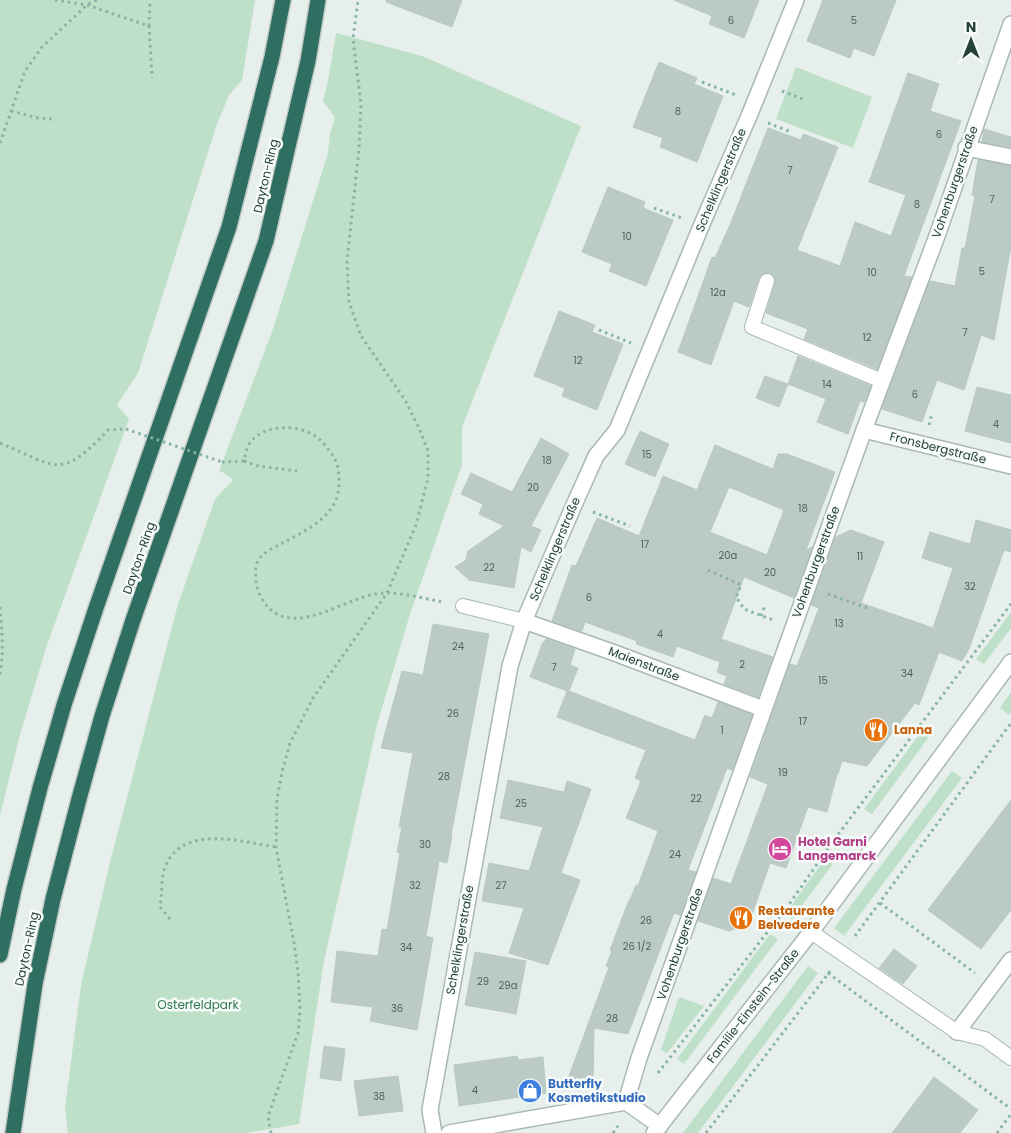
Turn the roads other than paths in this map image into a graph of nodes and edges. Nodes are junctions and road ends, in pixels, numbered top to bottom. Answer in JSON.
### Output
{"nodes":[{"id":1,"x":283,"y":0,"type":"edge"},
{"id":2,"x":318,"y":0,"type":"edge"},
{"id":3,"x":796,"y":0,"type":"edge"},
{"id":4,"x":1011,"y":25,"type":"edge"},
{"id":5,"x":966,"y":148,"type":"junction"},
{"id":6,"x":1011,"y":157,"type":"edge"},
{"id":7,"x":767,"y":280,"type":"dead end"},
{"id":8,"x":882,"y":381,"type":"junction"},
{"id":9,"x":864,"y":430,"type":"junction"},
{"id":10,"x":1011,"y":466,"type":"edge"},
{"id":11,"x":463,"y":606,"type":"road end"},
{"id":12,"x":524,"y":621,"type":"junction"},
{"id":13,"x":1011,"y":662,"type":"edge"},
{"id":14,"x":763,"y":709,"type":"junction"},
{"id":15,"x":811,"y":932,"type":"junction"},
{"id":16,"x":0,"y":956,"type":"edge"},
{"id":17,"x":1011,"y":960,"type":"edge"},
{"id":18,"x":957,"y":1032,"type":"junction"},
{"id":19,"x":1011,"y":1058,"type":"edge"},
{"id":20,"x":629,"y":1105,"type":"junction"},
{"id":21,"x":657,"y":1129,"type":"edge"},
{"id":22,"x":13,"y":1133,"type":"edge"},
{"id":23,"x":434,"y":1133,"type":"edge"},
{"id":24,"x":449,"y":1133,"type":"edge"}],
"edges":[{"from":1,"to":16,"type":"highway","name":"Dayton-Ring"},
{"from":2,"to":22,"type":"highway","name":"Dayton-Ring"},
{"from":3,"to":12,"type":"street","name":"Schelklingerstraße"},
{"from":4,"to":5,"type":"street","name":"Vohenburgerstraße"},
{"from":5,"to":6,"type":"street"},
{"from":5,"to":8,"type":"street","name":"Vohenburgerstraße"},
{"from":7,"to":8,"type":"lane"},
{"from":8,"to":9,"type":"street","name":"Vohenburgerstraße"},
{"from":9,"to":10,"type":"street","name":"Fronsbergstraße"},
{"from":9,"to":14,"type":"street","name":"Vohenburgerstraße"},
{"from":11,"to":12,"type":"lane"},
{"from":12,"to":14,"type":"street","name":"Maienstraße"},
{"from":12,"to":23,"type":"street","name":"Schelklingerstraße"},
{"from":13,"to":15,"type":"street","name":"Familie-Einstein-Straße"},
{"from":14,"to":20,"type":"street","name":"Vohenburgerstraße"},
{"from":15,"to":18,"type":"lane"},
{"from":15,"to":21,"type":"street","name":"Familie-Einstein-Straße"},
{"from":17,"to":18,"type":"street"},
{"from":18,"to":19,"type":"lane"},
{"from":20,"to":21,"type":"street"},
{"from":20,"to":24,"type":"street"}]}
